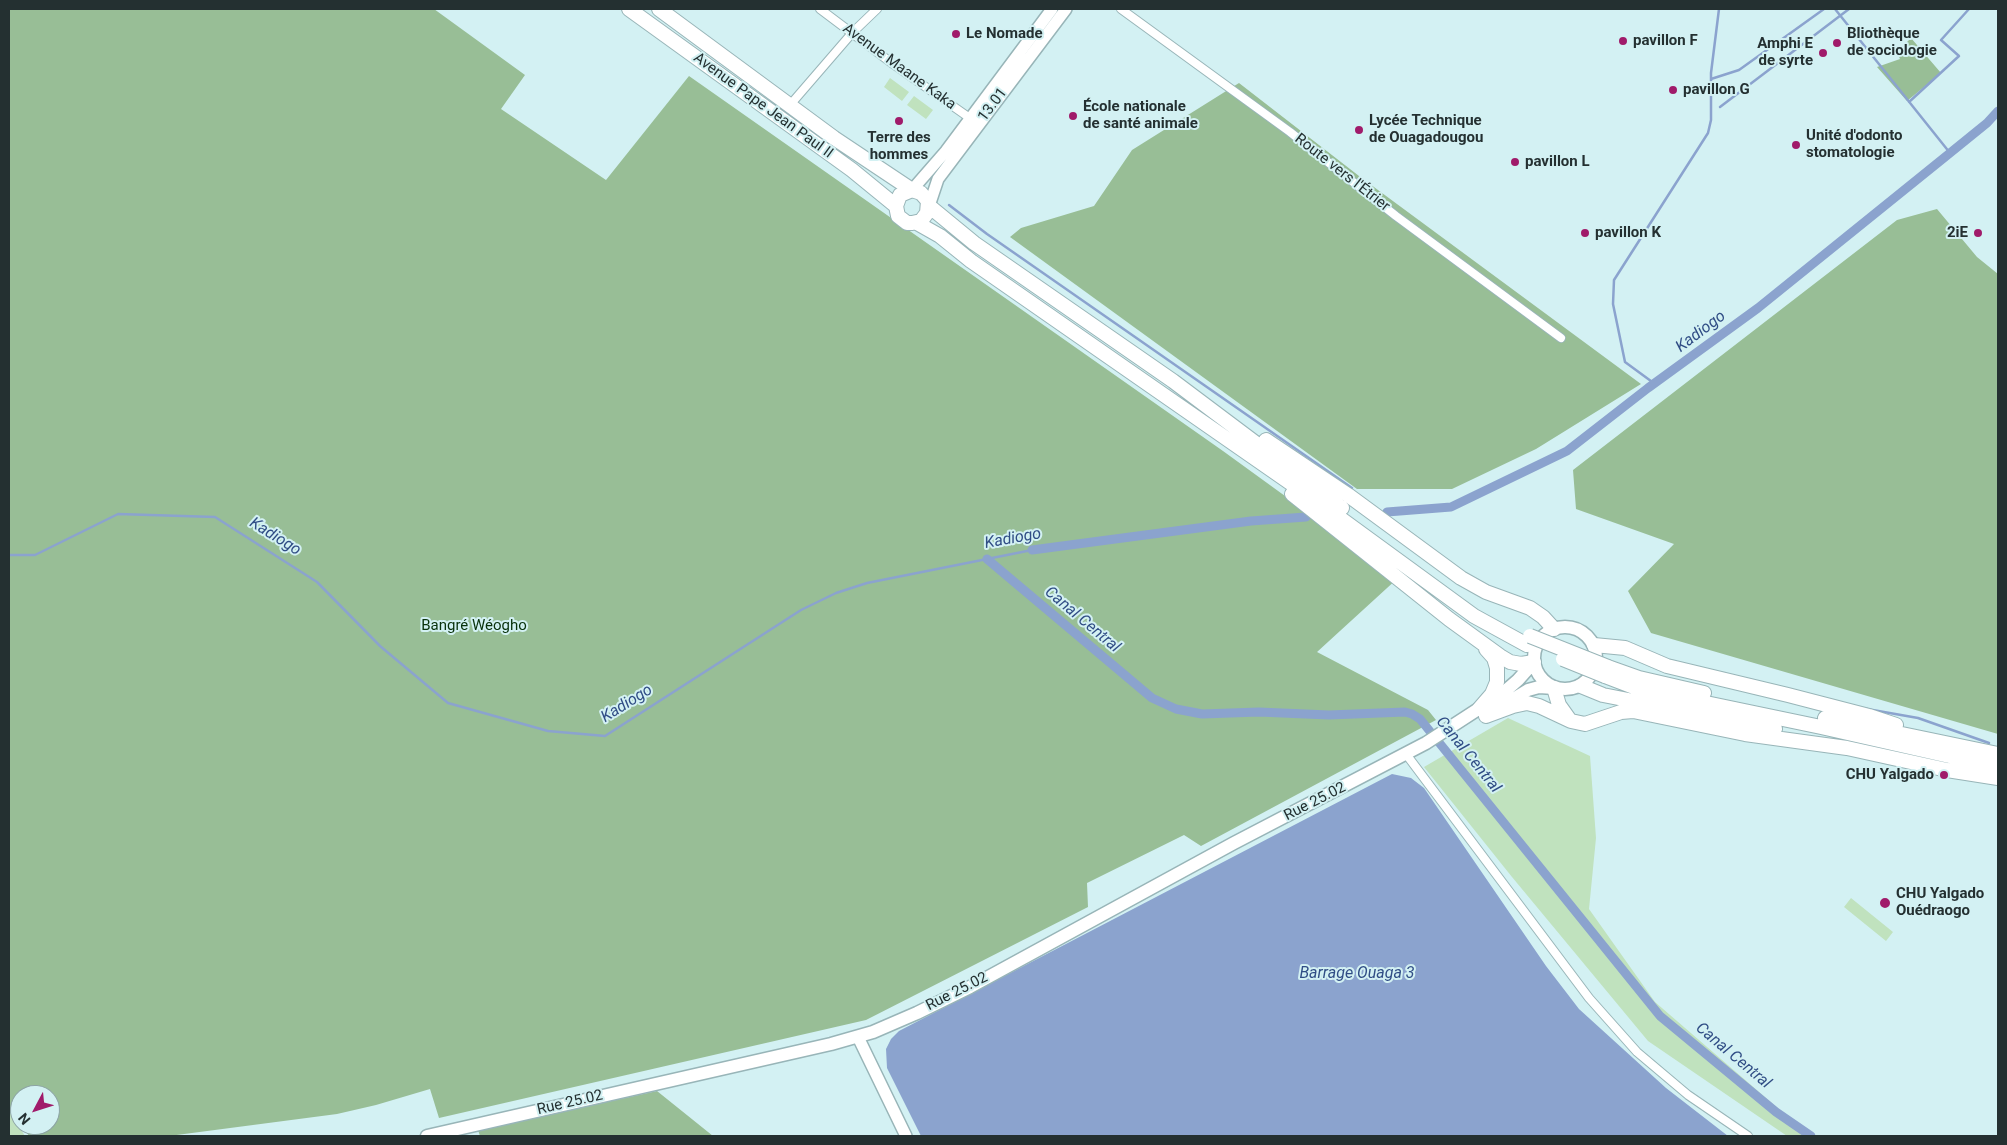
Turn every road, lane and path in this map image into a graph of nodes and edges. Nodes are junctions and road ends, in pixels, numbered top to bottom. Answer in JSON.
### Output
{"nodes":[{"id":1,"x":629,"y":9,"type":"edge"},
{"id":2,"x":659,"y":9,"type":"edge"},
{"id":3,"x":820,"y":9,"type":"edge"},
{"id":4,"x":877,"y":9,"type":"edge"},
{"id":5,"x":1052,"y":9,"type":"edge"},
{"id":6,"x":1066,"y":9,"type":"edge"},
{"id":7,"x":1121,"y":9,"type":"edge"},
{"id":8,"x":853,"y":32,"type":"junction"},
{"id":9,"x":790,"y":105,"type":"junction"},
{"id":10,"x":974,"y":122,"type":"junction"},
{"id":11,"x":912,"y":190,"type":"junction"},
{"id":12,"x":896,"y":206,"type":"junction"},
{"id":13,"x":929,"y":206,"type":"junction"},
{"id":14,"x":917,"y":223,"type":"junction"},
{"id":15,"x":1561,"y":338,"type":"dead end"},
{"id":16,"x":1173,"y":381,"type":"junction"},
{"id":17,"x":1160,"y":393,"type":"junction"},
{"id":18,"x":1554,"y":629,"type":"junction"},
{"id":19,"x":1473,"y":636,"type":"junction"},
{"id":20,"x":1529,"y":640,"type":"junction"},
{"id":21,"x":1594,"y":645,"type":"junction"},
{"id":22,"x":1534,"y":662,"type":"junction"},
{"id":23,"x":1581,"y":686,"type":"junction"},
{"id":24,"x":1554,"y":688,"type":"junction"},
{"id":25,"x":1483,"y":712,"type":"junction"},
{"id":26,"x":1571,"y":722,"type":"junction"},
{"id":27,"x":1942,"y":748,"type":"junction"},
{"id":28,"x":1406,"y":754,"type":"junction"},
{"id":29,"x":1998,"y":754,"type":"edge"},
{"id":30,"x":1998,"y":767,"type":"edge"},
{"id":31,"x":1998,"y":778,"type":"edge"},
{"id":32,"x":858,"y":1037,"type":"junction"},
{"id":33,"x":458,"y":1133,"type":"edge"},
{"id":34,"x":428,"y":1136,"type":"edge"},
{"id":35,"x":906,"y":1136,"type":"edge"},
{"id":36,"x":1748,"y":1136,"type":"edge"}],
"edges":[{"from":1,"to":12,"type":"highway","name":"Avenue Pape Jean Paul II"},
{"from":2,"to":9,"type":"highway","name":"Avenue Pape Jean Paul II"},
{"from":3,"to":8,"type":"street","name":"Avenue Maane Kaka"},
{"from":4,"to":8,"type":"street"},
{"from":5,"to":10,"type":"street","name":"13.01"},
{"from":6,"to":10,"type":"street","name":"13.01"},
{"from":7,"to":15,"type":"street","name":"Route vers l'Étrier"},
{"from":8,"to":9,"type":"street"},
{"from":8,"to":10,"type":"street","name":"Avenue Maane Kaka"},
{"from":9,"to":11,"type":"highway","name":"Avenue Pape Jean Paul II"},
{"from":10,"to":11,"type":"street","name":"13.01"},
{"from":10,"to":13,"type":"street","name":"13.01"},
{"from":11,"to":12,"type":"highway"},
{"from":11,"to":13,"type":"highway","name":"Avenue Pape Jean Paul II"},
{"from":12,"to":14,"type":"highway","name":"Avenue Pape Jean Paul II"},
{"from":13,"to":14,"type":"highway"},
{"from":13,"to":16,"type":"highway","name":"Avenue Pape Jean Paul II"},
{"from":14,"to":17,"type":"highway","name":"Avenue Pape Jean Paul II"},
{"from":16,"to":18,"type":"highway"},
{"from":16,"to":20,"type":"highway"},
{"from":17,"to":19,"type":"highway"},
{"from":17,"to":20,"type":"highway"},
{"from":18,"to":21,"type":"main road"},
{"from":18,"to":22,"type":"main road"},
{"from":19,"to":22,"type":"highway"},
{"from":19,"to":25,"type":"highway"},
{"from":20,"to":27,"type":"highway","bridge":true},
{"from":21,"to":23,"type":"main road"},
{"from":21,"to":27,"type":"highway"},
{"from":22,"to":24,"type":"main road"},
{"from":22,"to":25,"type":"main road","name":"Rue 25.02"},
{"from":23,"to":24,"type":"main road"},
{"from":23,"to":27,"type":"highway"},
{"from":24,"to":25,"type":"main road","name":"Rue 25.02"},
{"from":24,"to":26,"type":"highway"},
{"from":25,"to":26,"type":"highway"},
{"from":25,"to":28,"type":"main road","name":"Rue 25.02"},
{"from":26,"to":31,"type":"highway"},
{"from":27,"to":29,"type":"highway"},
{"from":27,"to":30,"type":"highway"},
{"from":28,"to":32,"type":"main road","name":"Rue 25.02"},
{"from":28,"to":36,"type":"street"},
{"from":32,"to":33,"type":"main road","name":"Rue 25.02"},
{"from":32,"to":35,"type":"street"},
{"from":33,"to":34,"type":"main road","name":"Rue 25.02"}]}
